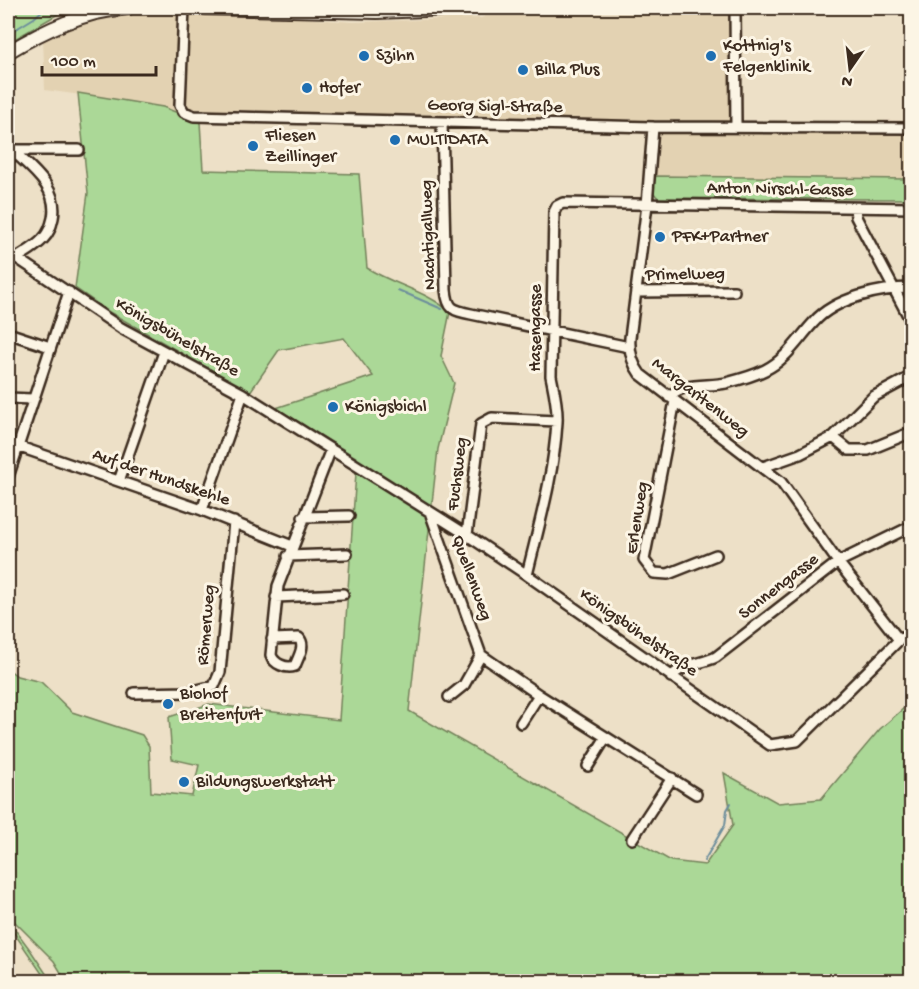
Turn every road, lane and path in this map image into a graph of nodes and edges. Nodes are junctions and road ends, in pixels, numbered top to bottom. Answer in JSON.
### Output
{"nodes":[{"id":1,"x":128,"y":8,"type":"edge"},
{"id":2,"x":184,"y":8,"type":"edge"},
{"id":3,"x":206,"y":8,"type":"edge"},
{"id":4,"x":472,"y":8,"type":"edge"},
{"id":5,"x":735,"y":8,"type":"edge"},
{"id":6,"x":8,"y":52,"type":"edge"},
{"id":7,"x":442,"y":122,"type":"junction"},
{"id":8,"x":736,"y":126,"type":"junction"},
{"id":9,"x":653,"y":127,"type":"junction"},
{"id":10,"x":912,"y":128,"type":"edge"},
{"id":11,"x":10,"y":150,"type":"edge"},
{"id":12,"x":79,"y":150,"type":"dead end"},
{"id":13,"x":647,"y":205,"type":"junction"},
{"id":14,"x":855,"y":208,"type":"junction"},
{"id":15,"x":912,"y":208,"type":"edge"},
{"id":16,"x":12,"y":256,"type":"edge"},
{"id":17,"x":893,"y":288,"type":"junction"},
{"id":18,"x":912,"y":288,"type":"edge"},
{"id":19,"x":735,"y":291,"type":"dead end"},
{"id":20,"x":69,"y":292,"type":"junction"},
{"id":21,"x":636,"y":292,"type":"junction"},
{"id":22,"x":912,"y":323,"type":"edge"},
{"id":23,"x":551,"y":329,"type":"junction"},
{"id":24,"x":8,"y":333,"type":"edge"},
{"id":25,"x":50,"y":347,"type":"junction"},
{"id":26,"x":629,"y":347,"type":"junction"},
{"id":27,"x":164,"y":352,"type":"junction"},
{"id":28,"x":912,"y":376,"type":"edge"},
{"id":29,"x":243,"y":394,"type":"junction"},
{"id":30,"x":8,"y":398,"type":"edge"},
{"id":31,"x":32,"y":399,"type":"junction"},
{"id":32,"x":672,"y":399,"type":"junction"},
{"id":33,"x":557,"y":421,"type":"junction"},
{"id":34,"x":912,"y":432,"type":"edge"},
{"id":35,"x":833,"y":437,"type":"junction"},
{"id":36,"x":17,"y":446,"type":"junction"},
{"id":37,"x":331,"y":449,"type":"junction"},
{"id":38,"x":763,"y":467,"type":"junction"},
{"id":39,"x":8,"y":477,"type":"edge"},
{"id":40,"x":119,"y":481,"type":"junction"},
{"id":41,"x":202,"y":510,"type":"junction"},
{"id":42,"x":430,"y":512,"type":"junction"},
{"id":43,"x":349,"y":516,"type":"dead end"},
{"id":44,"x":303,"y":517,"type":"junction"},
{"id":45,"x":234,"y":522,"type":"junction"},
{"id":46,"x":912,"y":525,"type":"edge"},
{"id":47,"x":467,"y":535,"type":"junction"},
{"id":48,"x":292,"y":546,"type":"junction"},
{"id":49,"x":347,"y":554,"type":"dead end"},
{"id":50,"x":716,"y":555,"type":"dead end"},
{"id":51,"x":288,"y":556,"type":"junction"},
{"id":52,"x":838,"y":562,"type":"junction"},
{"id":53,"x":527,"y":574,"type":"junction"},
{"id":54,"x":342,"y":594,"type":"dead end"},
{"id":55,"x":276,"y":597,"type":"junction"},
{"id":56,"x":912,"y":634,"type":"edge"},
{"id":57,"x":272,"y":639,"type":"dead end"},
{"id":58,"x":899,"y":640,"type":"junction"},
{"id":59,"x":481,"y":655,"type":"junction"},
{"id":60,"x":671,"y":677,"type":"junction"},
{"id":61,"x":134,"y":693,"type":"dead end"},
{"id":62,"x":539,"y":695,"type":"junction"},
{"id":63,"x":449,"y":697,"type":"dead end"},
{"id":64,"x":521,"y":723,"type":"dead end"},
{"id":65,"x":606,"y":737,"type":"junction"},
{"id":66,"x":588,"y":766,"type":"dead end"},
{"id":67,"x":672,"y":778,"type":"junction"},
{"id":68,"x":696,"y":794,"type":"dead end"},
{"id":69,"x":632,"y":839,"type":"dead end"}],
"edges":[{"from":1,"to":6,"type":"main road"},
{"from":2,"to":7,"type":"street","name":"Georg Sigl-Straße"},
{"from":3,"to":4,"type":"main road"},
{"from":5,"to":8,"type":"street"},
{"from":7,"to":9,"type":"street","name":"Georg Sigl-Straße"},
{"from":7,"to":23,"type":"street","name":"Nachtigallweg"},
{"from":8,"to":9,"type":"street","name":"Georg Sigl-Straße"},
{"from":8,"to":10,"type":"street","name":"Georg Sigl-Straße"},
{"from":9,"to":13,"type":"street"},
{"from":11,"to":12,"type":"street"},
{"from":11,"to":16,"type":"street"},
{"from":13,"to":14,"type":"street","name":"Anton Nirschl-Gasse"},
{"from":13,"to":21,"type":"street"},
{"from":13,"to":23,"type":"street","name":"Hasengasse"},
{"from":14,"to":15,"type":"street","name":"Anton Nirschl-Gasse"},
{"from":14,"to":17,"type":"street"},
{"from":16,"to":20,"type":"street","name":"Königsbühelstraße"},
{"from":17,"to":18,"type":"street"},
{"from":17,"to":22,"type":"street"},
{"from":17,"to":32,"type":"street"},
{"from":19,"to":21,"type":"street","name":"Primelweg"},
{"from":20,"to":25,"type":"street"},
{"from":20,"to":27,"type":"street","name":"Königsbühelstraße"},
{"from":21,"to":26,"type":"street"},
{"from":23,"to":26,"type":"street","name":"Nachtigallweg"},
{"from":23,"to":33,"type":"street","name":"Hasengasse"},
{"from":24,"to":25,"type":"street"},
{"from":25,"to":31,"type":"street"},
{"from":26,"to":32,"type":"street","name":"Margaritenweg"},
{"from":27,"to":29,"type":"street","name":"Königsbühelstraße"},
{"from":27,"to":40,"type":"street"},
{"from":28,"to":35,"type":"street"},
{"from":29,"to":37,"type":"street","name":"Königsbühelstraße"},
{"from":29,"to":41,"type":"street"},
{"from":30,"to":31,"type":"street"},
{"from":31,"to":36,"type":"street"},
{"from":32,"to":38,"type":"street","name":"Margaritenweg"},
{"from":32,"to":50,"type":"street","name":"Erlenweg"},
{"from":33,"to":47,"type":"street","name":"Fuchsweg"},
{"from":33,"to":53,"type":"street","name":"Hasengasse"},
{"from":34,"to":35,"type":"street"},
{"from":35,"to":38,"type":"street"},
{"from":36,"to":39,"type":"street"},
{"from":36,"to":40,"type":"street","name":"Auf der Hundskehle"},
{"from":37,"to":42,"type":"street","name":"Königsbühelstraße"},
{"from":37,"to":44,"type":"street"},
{"from":38,"to":52,"type":"street","name":"Margaritenweg"},
{"from":40,"to":41,"type":"street","name":"Auf der Hundskehle"},
{"from":41,"to":45,"type":"street","name":"Auf der Hundskehle"},
{"from":42,"to":47,"type":"street","name":"Königsbühelstraße"},
{"from":42,"to":59,"type":"street","name":"Quellenweg"},
{"from":43,"to":44,"type":"street"},
{"from":44,"to":48,"type":"street"},
{"from":45,"to":48,"type":"street","name":"Auf der Hundskehle"},
{"from":45,"to":61,"type":"street","name":"Römerweg"},
{"from":46,"to":52,"type":"street","name":"Sonnengasse"},
{"from":47,"to":53,"type":"street","name":"Königsbühelstraße"},
{"from":48,"to":51,"type":"street"},
{"from":49,"to":51,"type":"street"},
{"from":51,"to":55,"type":"street"},
{"from":52,"to":58,"type":"street","name":"Margaritenweg"},
{"from":52,"to":60,"type":"street","name":"Sonnengasse"},
{"from":53,"to":60,"type":"street","name":"Königsbühelstraße"},
{"from":54,"to":55,"type":"street"},
{"from":55,"to":57,"type":"street"},
{"from":56,"to":58,"type":"street","name":"Königsbühelstraße"},
{"from":58,"to":60,"type":"street","name":"Königsbühelstraße"},
{"from":59,"to":62,"type":"street"},
{"from":59,"to":63,"type":"street"},
{"from":62,"to":64,"type":"street"},
{"from":62,"to":65,"type":"street"},
{"from":65,"to":66,"type":"street"},
{"from":65,"to":67,"type":"street"},
{"from":67,"to":68,"type":"street"},
{"from":67,"to":69,"type":"street"}]}
